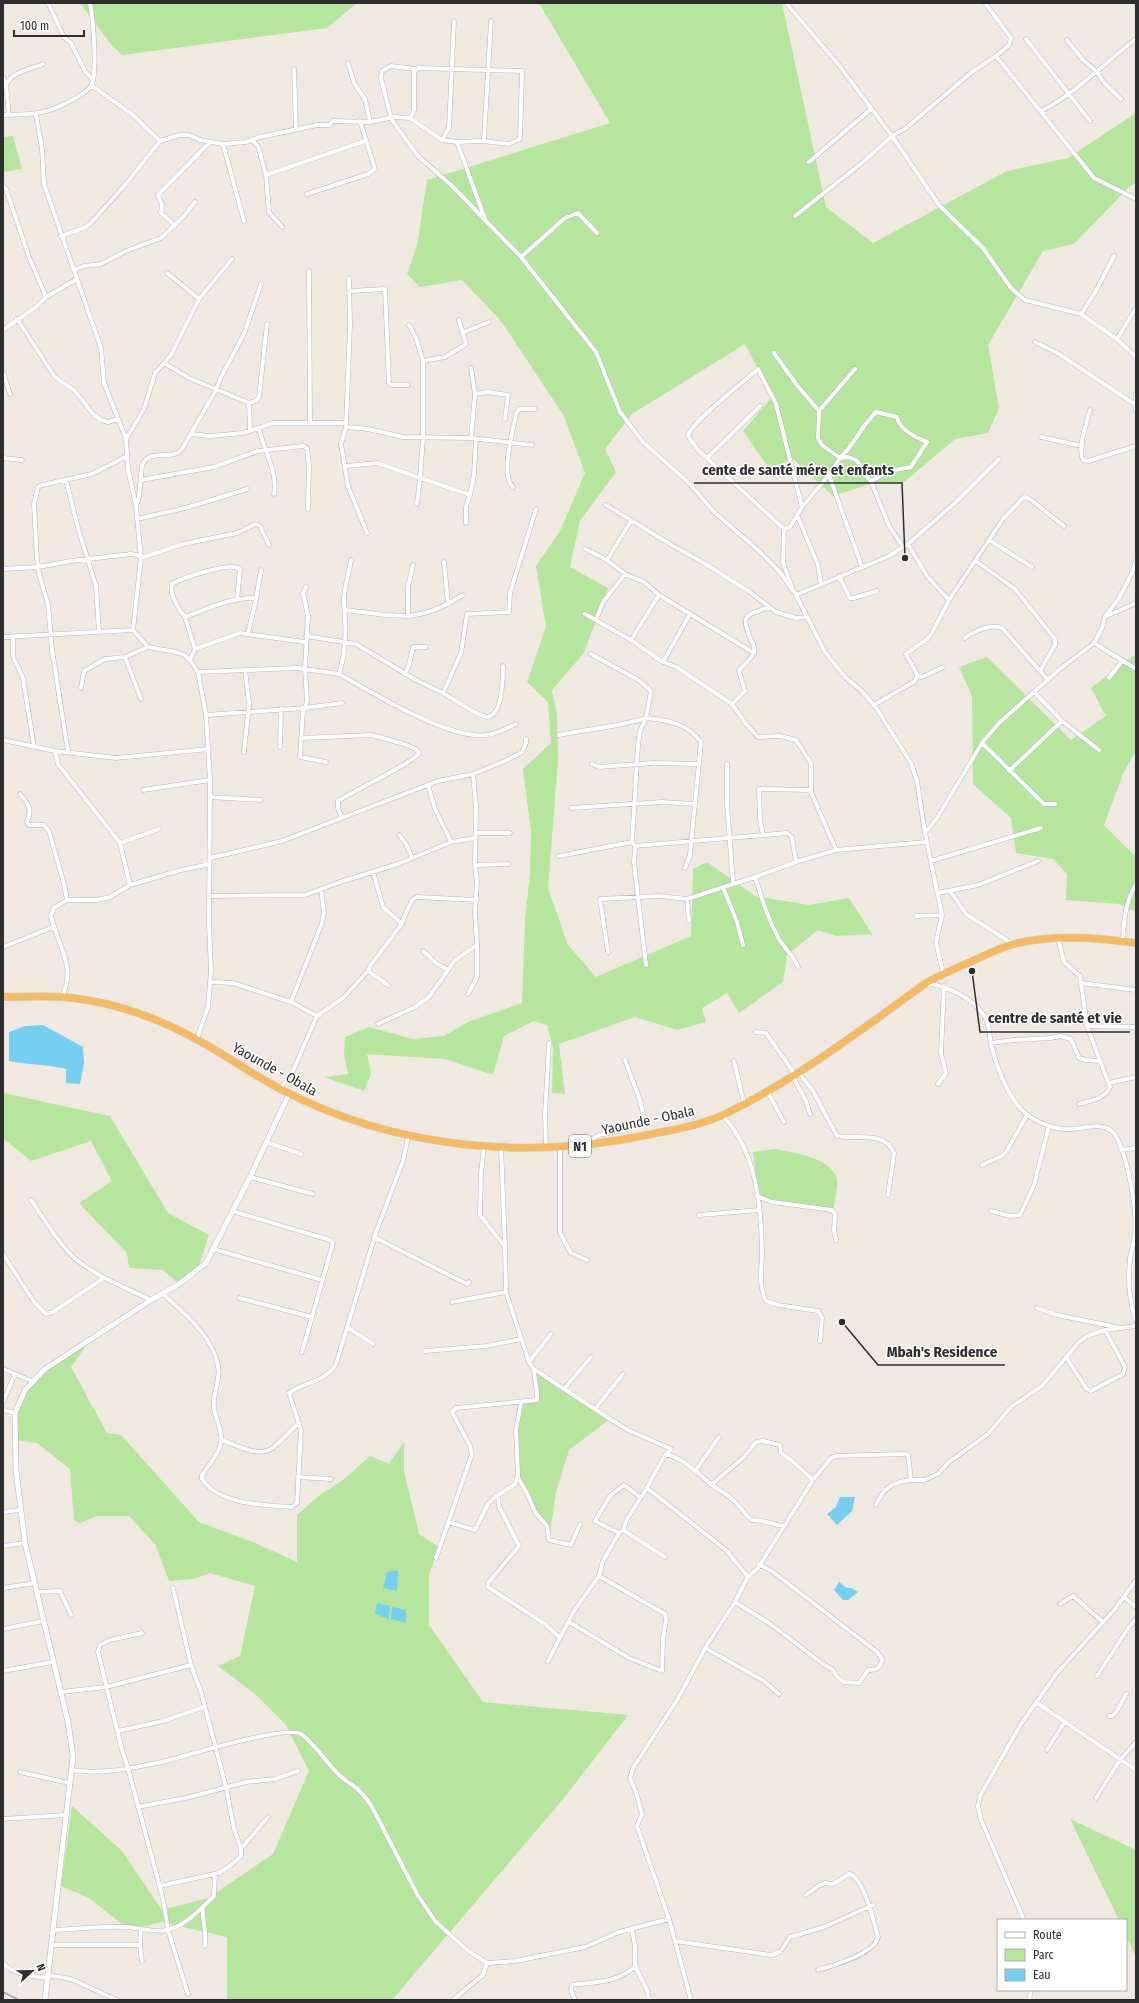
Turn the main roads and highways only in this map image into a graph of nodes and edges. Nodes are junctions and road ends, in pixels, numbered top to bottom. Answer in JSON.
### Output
{"nodes":[{"id":1,"x":1136,"y":943,"type":"edge"},
{"id":2,"x":3,"y":997,"type":"edge"}],
"edges":[{"from":1,"to":2,"type":"highway","name":"Yaounde - Obala","number":"N1"}]}
